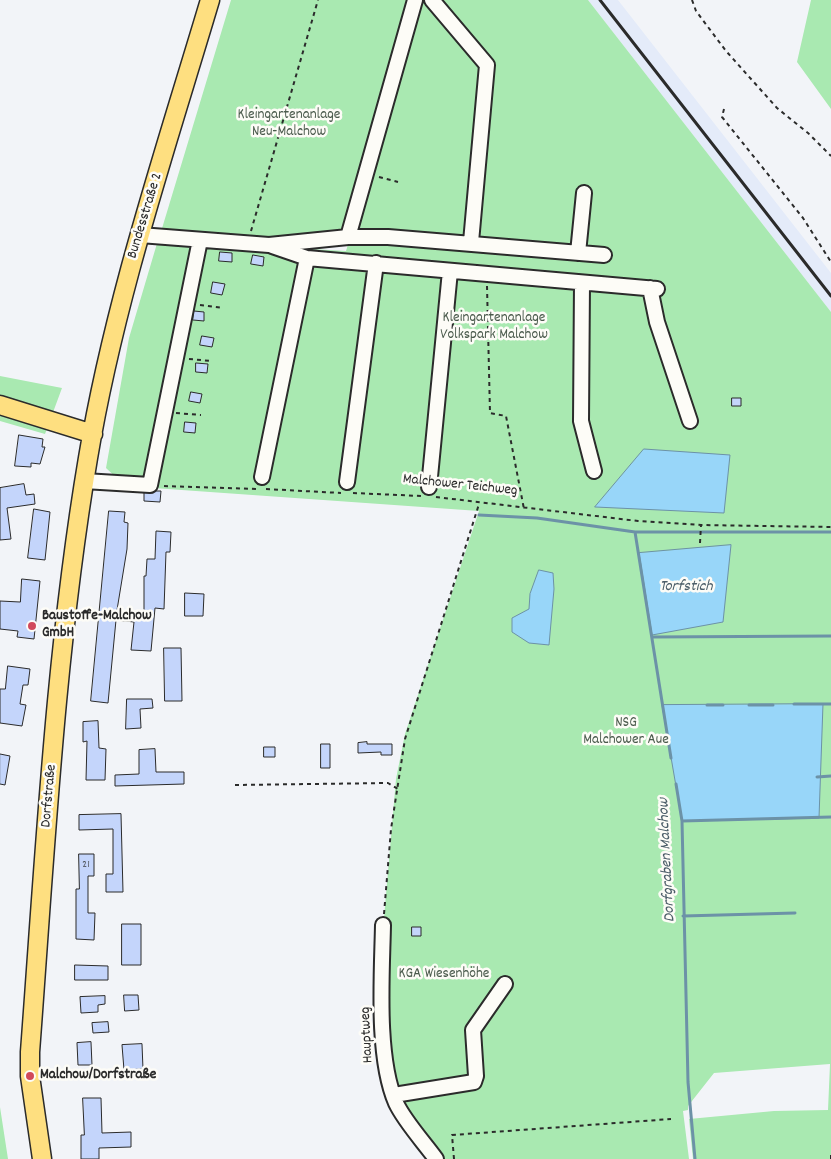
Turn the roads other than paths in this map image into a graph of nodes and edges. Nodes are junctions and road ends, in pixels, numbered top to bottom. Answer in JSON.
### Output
{"nodes":[{"id":1,"x":210,"y":0,"type":"edge"},
{"id":2,"x":415,"y":0,"type":"edge"},
{"id":3,"x":432,"y":0,"type":"edge"},
{"id":4,"x":584,"y":193,"type":"dead end"},
{"id":5,"x":140,"y":235,"type":"junction"},
{"id":6,"x":348,"y":236,"type":"junction"},
{"id":7,"x":200,"y":240,"type":"junction"},
{"id":8,"x":471,"y":242,"type":"junction"},
{"id":9,"x":269,"y":245,"type":"junction"},
{"id":10,"x":578,"y":253,"type":"junction"},
{"id":11,"x":604,"y":254,"type":"dead end"},
{"id":12,"x":307,"y":258,"type":"junction"},
{"id":13,"x":376,"y":263,"type":"junction"},
{"id":14,"x":450,"y":271,"type":"junction"},
{"id":15,"x":582,"y":283,"type":"junction"},
{"id":16,"x":0,"y":405,"type":"edge"},
{"id":17,"x":690,"y":421,"type":"dead end"},
{"id":18,"x":93,"y":434,"type":"junction"},
{"id":19,"x":594,"y":471,"type":"dead end"},
{"id":20,"x":262,"y":477,"type":"dead end"},
{"id":21,"x":84,"y":481,"type":"junction"},
{"id":22,"x":347,"y":482,"type":"dead end"},
{"id":23,"x":429,"y":487,"type":"dead end"},
{"id":24,"x":383,"y":925,"type":"road end"},
{"id":25,"x":505,"y":984,"type":"dead end"},
{"id":26,"x":394,"y":1095,"type":"junction"},
{"id":27,"x":42,"y":1159,"type":"edge"},
{"id":28,"x":436,"y":1159,"type":"edge"}],
"edges":[{"from":1,"to":5,"type":"main road","name":"Bundesstraße 2"},
{"from":2,"to":6,"type":"lane"},
{"from":3,"to":8,"type":"lane"},
{"from":4,"to":10,"type":"lane"},
{"from":5,"to":7,"type":"lane"},
{"from":5,"to":18,"type":"main road","name":"Bundesstraße 2"},
{"from":6,"to":8,"type":"lane"},
{"from":6,"to":9,"type":"lane"},
{"from":7,"to":9,"type":"lane"},
{"from":7,"to":21,"type":"lane"},
{"from":8,"to":10,"type":"lane"},
{"from":9,"to":12,"type":"lane"},
{"from":10,"to":11,"type":"lane"},
{"from":12,"to":13,"type":"lane"},
{"from":12,"to":20,"type":"lane"},
{"from":13,"to":14,"type":"lane"},
{"from":13,"to":22,"type":"lane"},
{"from":14,"to":15,"type":"lane"},
{"from":14,"to":23,"type":"lane"},
{"from":15,"to":17,"type":"lane"},
{"from":15,"to":19,"type":"lane"},
{"from":16,"to":18,"type":"main road"},
{"from":18,"to":21,"type":"main road","name":"Dorfstraße"},
{"from":21,"to":27,"type":"main road","name":"Dorfstraße"},
{"from":24,"to":26,"type":"lane","name":"Hauptweg"},
{"from":25,"to":26,"type":"lane"},
{"from":26,"to":28,"type":"lane","name":"Hauptweg"}]}
